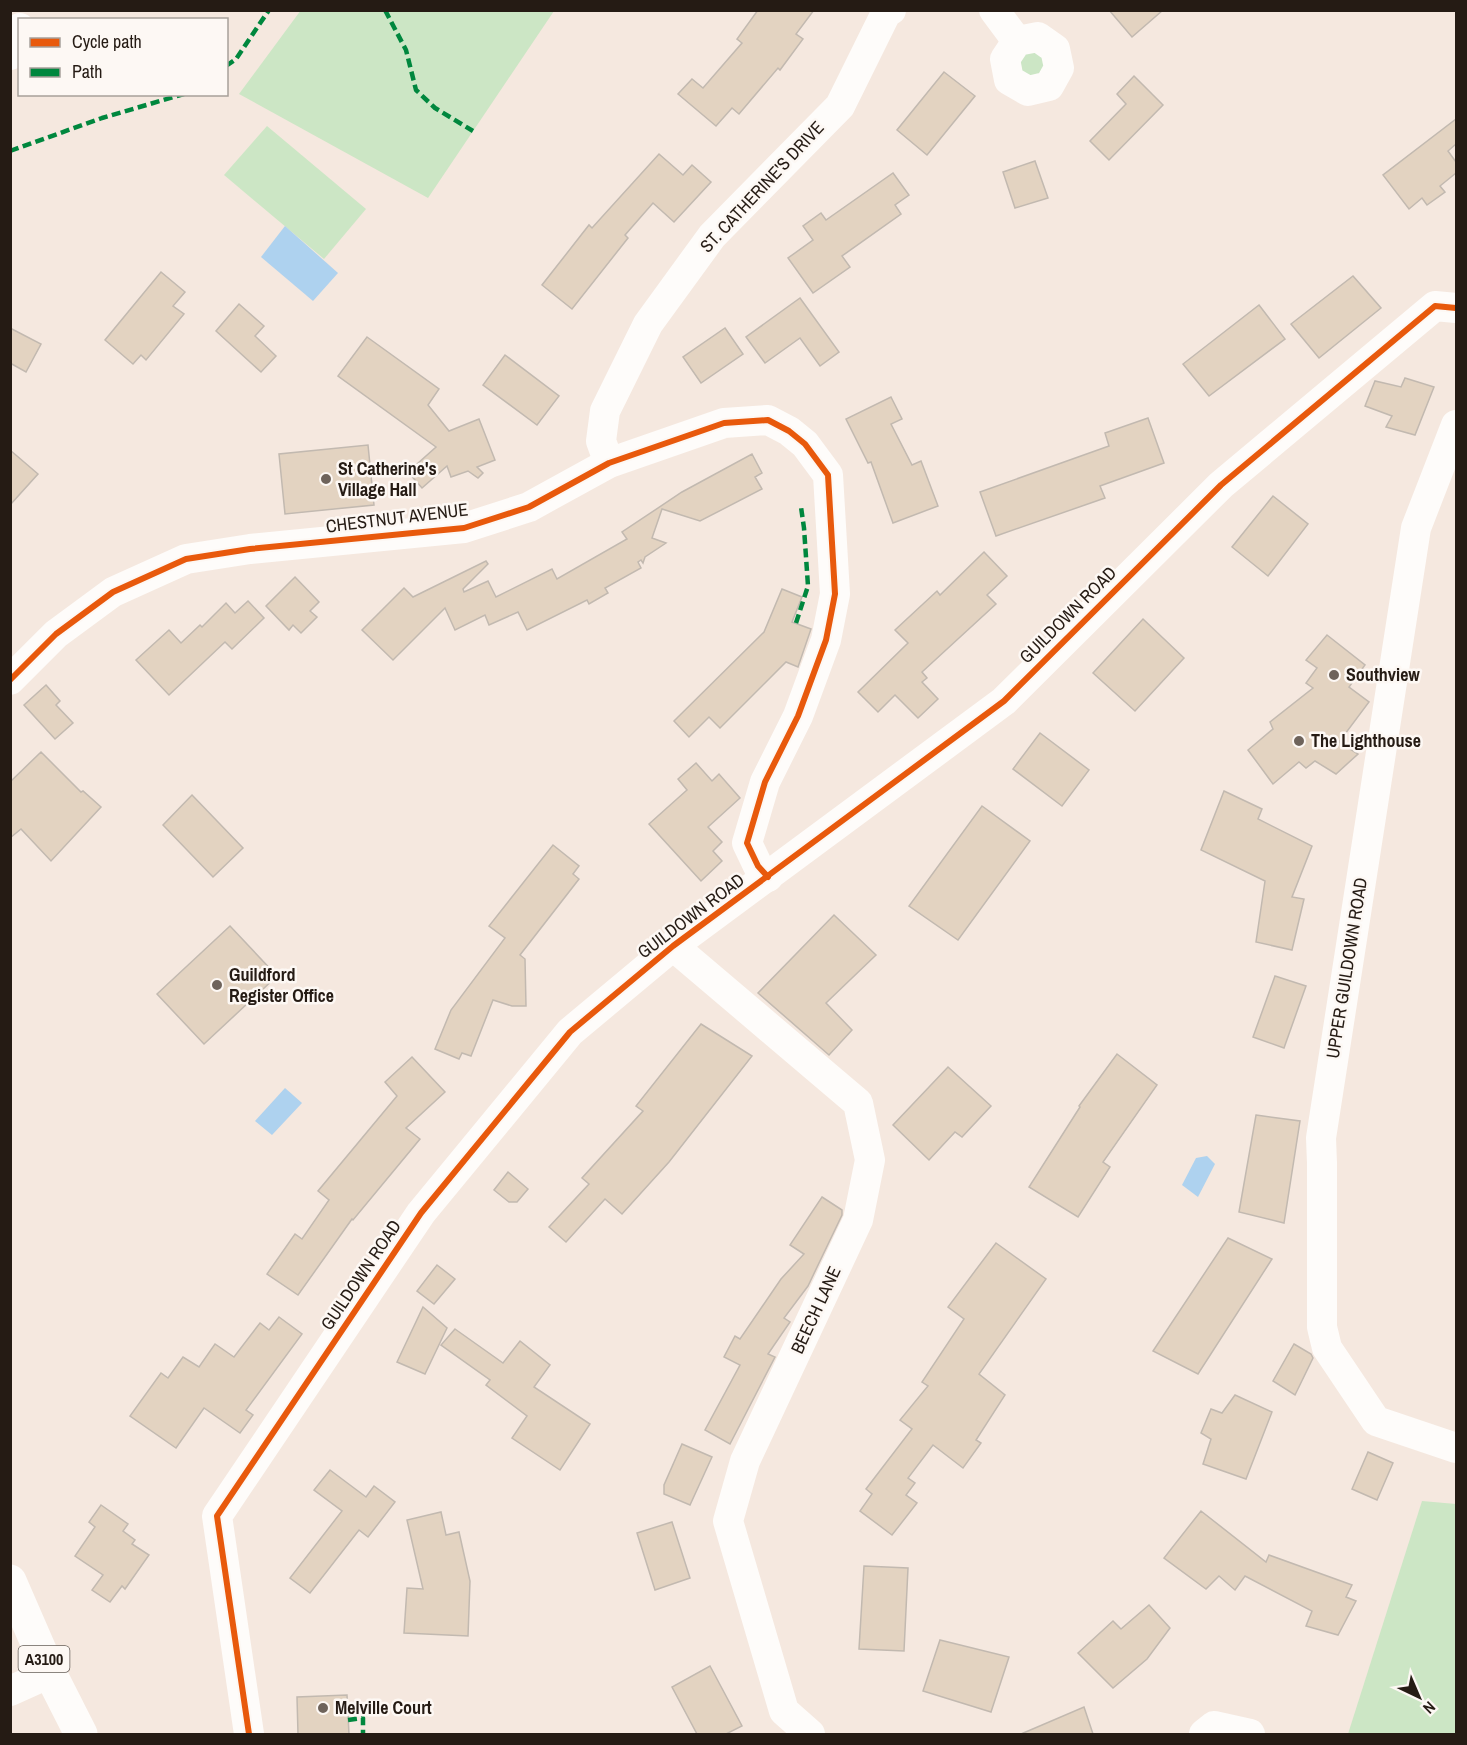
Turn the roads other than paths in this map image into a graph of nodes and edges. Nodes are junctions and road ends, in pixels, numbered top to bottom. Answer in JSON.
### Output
{"nodes":[{"id":1,"x":891,"y":10,"type":"edge"},
{"id":2,"x":993,"y":10,"type":"edge"},
{"id":3,"x":18,"y":33,"type":"edge"},
{"id":4,"x":1017,"y":41,"type":"dead end"},
{"id":5,"x":10,"y":55,"type":"edge"},
{"id":6,"x":1456,"y":308,"type":"edge"},
{"id":7,"x":1456,"y":425,"type":"edge"},
{"id":8,"x":609,"y":463,"type":"junction"},
{"id":9,"x":10,"y":680,"type":"edge"},
{"id":10,"x":768,"y":877,"type":"junction"},
{"id":11,"x":673,"y":946,"type":"junction"},
{"id":12,"x":1456,"y":1448,"type":"edge"},
{"id":13,"x":10,"y":1581,"type":"edge"},
{"id":14,"x":50,"y":1672,"type":"junction"},
{"id":15,"x":10,"y":1691,"type":"edge"},
{"id":16,"x":81,"y":1734,"type":"edge"},
{"id":17,"x":249,"y":1734,"type":"edge"},
{"id":18,"x":810,"y":1734,"type":"edge"},
{"id":19,"x":1204,"y":1734,"type":"edge"},
{"id":20,"x":1250,"y":1734,"type":"edge"}],
"edges":[{"from":1,"to":8,"type":"street","name":"ST. CATHERINE'S DRIVE"},
{"from":2,"to":4,"type":"street"},
{"from":3,"to":5,"type":"street"},
{"from":6,"to":10,"type":"street","name":"GUILDOWN ROAD"},
{"from":7,"to":12,"type":"street","name":"UPPER GUILDOWN ROAD"},
{"from":8,"to":9,"type":"street","name":"CHESTNUT AVENUE"},
{"from":8,"to":10,"type":"street","name":"CHESTNUT AVENUE"},
{"from":10,"to":11,"type":"street","name":"GUILDOWN ROAD"},
{"from":11,"to":17,"type":"street","name":"GUILDOWN ROAD"},
{"from":11,"to":18,"type":"street","name":"BEECH LANE"},
{"from":13,"to":14,"type":"main road","number":"A3100"},
{"from":14,"to":15,"type":"street"},
{"from":14,"to":16,"type":"main road","number":"A3100"},
{"from":19,"to":20,"type":"street"}]}
